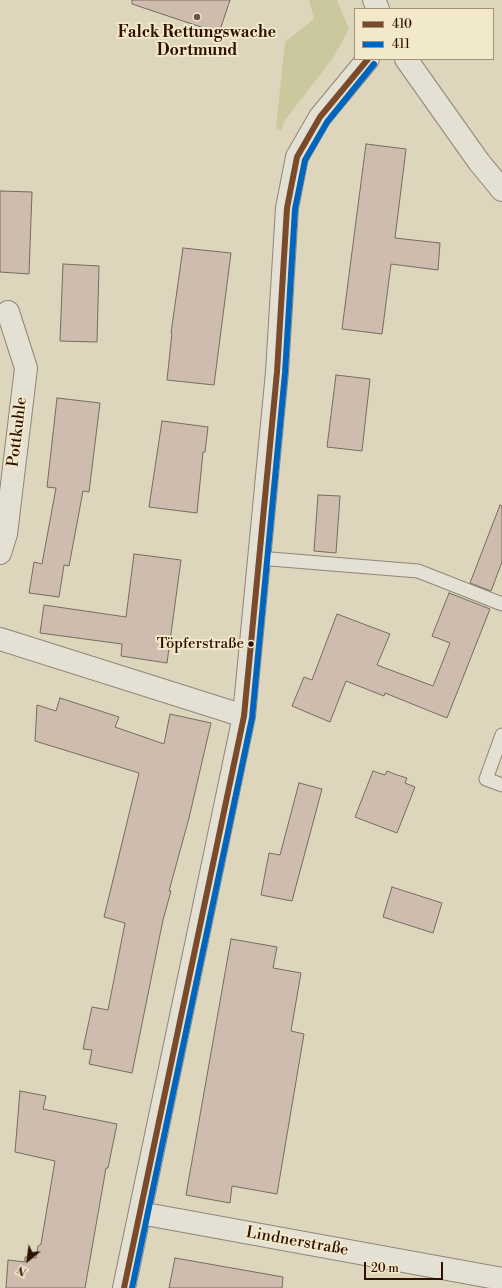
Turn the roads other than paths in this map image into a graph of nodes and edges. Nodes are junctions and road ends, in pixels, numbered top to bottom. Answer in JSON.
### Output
{"nodes":[{"id":1,"x":367,"y":60,"type":"edge"},
{"id":2,"x":407,"y":60,"type":"edge"},
{"id":3,"x":502,"y":190,"type":"edge"},
{"id":4,"x":8,"y":312,"type":"dead end"},
{"id":5,"x":0,"y":554,"type":"edge"},
{"id":6,"x":258,"y":558,"type":"junction"},
{"id":7,"x":502,"y":604,"type":"edge"},
{"id":8,"x":0,"y":639,"type":"edge"},
{"id":9,"x":244,"y":716,"type":"junction"},
{"id":10,"x":502,"y":735,"type":"edge"},
{"id":11,"x":502,"y":786,"type":"edge"},
{"id":12,"x":140,"y":1213,"type":"junction"},
{"id":13,"x":502,"y":1279,"type":"edge"},
{"id":14,"x":124,"y":1288,"type":"edge"}],
"edges":[{"from":1,"to":6,"type":"street"},
{"from":2,"to":3,"type":"street"},
{"from":4,"to":5,"type":"street","name":"Pottkuhle"},
{"from":6,"to":7,"type":"lane"},
{"from":6,"to":9,"type":"street"},
{"from":8,"to":9,"type":"street"},
{"from":9,"to":12,"type":"street"},
{"from":10,"to":11,"type":"lane"},
{"from":12,"to":13,"type":"street","name":"Lindnerstraße"},
{"from":12,"to":14,"type":"street"}]}
